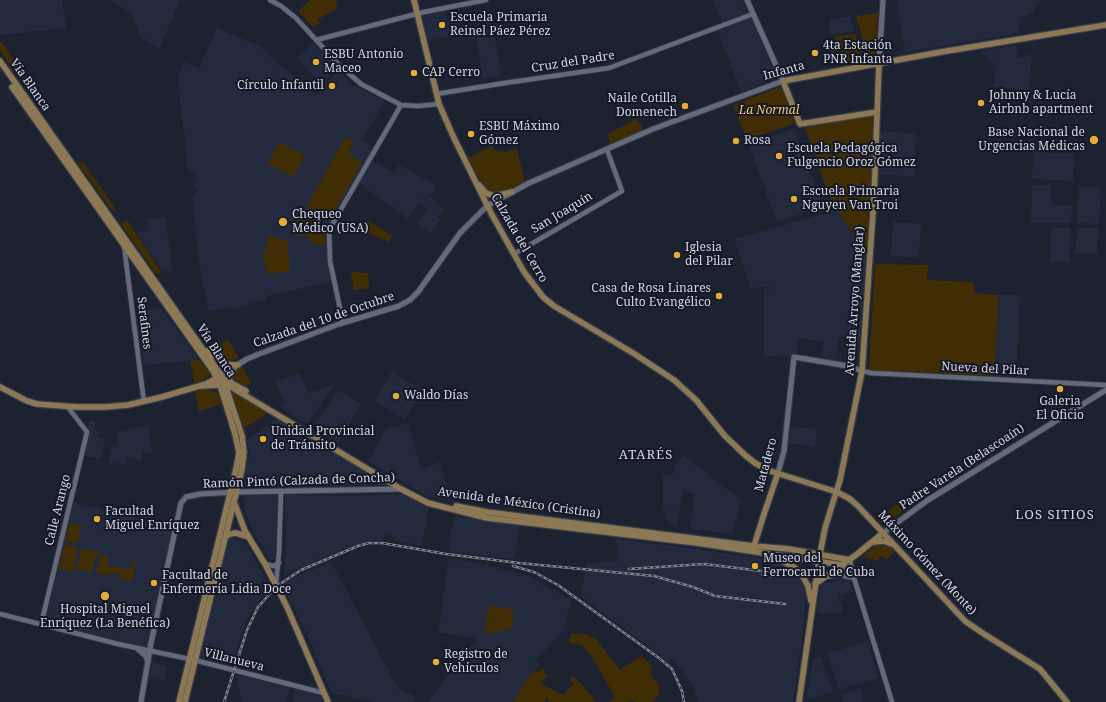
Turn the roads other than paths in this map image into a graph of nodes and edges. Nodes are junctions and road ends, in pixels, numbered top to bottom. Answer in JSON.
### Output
{"nodes":[{"id":1,"x":270,"y":0,"type":"edge"},
{"id":2,"x":414,"y":0,"type":"edge"},
{"id":3,"x":486,"y":0,"type":"edge"},
{"id":4,"x":747,"y":0,"type":"edge"},
{"id":5,"x":883,"y":0,"type":"edge"},
{"id":6,"x":417,"y":14,"type":"junction"},
{"id":7,"x":753,"y":14,"type":"junction"},
{"id":8,"x":1106,"y":25,"type":"edge"},
{"id":9,"x":316,"y":40,"type":"junction"},
{"id":10,"x":0,"y":62,"type":"edge"},
{"id":11,"x":879,"y":63,"type":"junction"},
{"id":12,"x":0,"y":68,"type":"edge"},
{"id":13,"x":783,"y":81,"type":"junction"},
{"id":14,"x":436,"y":94,"type":"junction"},
{"id":15,"x":439,"y":104,"type":"junction"},
{"id":16,"x":401,"y":105,"type":"junction"},
{"id":17,"x":877,"y":112,"type":"junction"},
{"id":18,"x":606,"y":150,"type":"junction"},
{"id":19,"x":472,"y":177,"type":"junction"},
{"id":20,"x":512,"y":192,"type":"junction"},
{"id":21,"x":487,"y":206,"type":"junction"},
{"id":22,"x":124,"y":246,"type":"junction"},
{"id":23,"x":514,"y":254,"type":"junction"},
{"id":24,"x":343,"y":323,"type":"junction"},
{"id":25,"x":198,"y":343,"type":"junction"},
{"id":26,"x":238,"y":365,"type":"junction"},
{"id":27,"x":862,"y":371,"type":"junction"},
{"id":28,"x":220,"y":377,"type":"junction"},
{"id":29,"x":226,"y":384,"type":"junction"},
{"id":30,"x":1106,"y":385,"type":"edge"},
{"id":31,"x":202,"y":386,"type":"junction"},
{"id":32,"x":0,"y":387,"type":"edge"},
{"id":33,"x":1106,"y":390,"type":"edge"},
{"id":34,"x":144,"y":402,"type":"junction"},
{"id":35,"x":67,"y":406,"type":"junction"},
{"id":36,"x":778,"y":473,"type":"junction"},
{"id":37,"x":401,"y":489,"type":"junction"},
{"id":38,"x":408,"y":490,"type":"junction"},
{"id":39,"x":234,"y":492,"type":"junction"},
{"id":40,"x":281,"y":492,"type":"junction"},
{"id":41,"x":837,"y":492,"type":"junction"},
{"id":42,"x":234,"y":502,"type":"junction"},
{"id":43,"x":240,"y":517,"type":"junction"},
{"id":44,"x":883,"y":533,"type":"junction"},
{"id":45,"x":225,"y":537,"type":"junction"},
{"id":46,"x":249,"y":537,"type":"junction"},
{"id":47,"x":873,"y":542,"type":"junction"},
{"id":48,"x":894,"y":545,"type":"junction"},
{"id":49,"x":754,"y":546,"type":"junction"},
{"id":50,"x":758,"y":552,"type":"junction"},
{"id":51,"x":769,"y":554,"type":"junction"},
{"id":52,"x":820,"y":554,"type":"junction"},
{"id":53,"x":850,"y":560,"type":"junction"},
{"id":54,"x":818,"y":561,"type":"junction"},
{"id":55,"x":278,"y":563,"type":"junction"},
{"id":56,"x":265,"y":564,"type":"junction"},
{"id":57,"x":843,"y":565,"type":"junction"},
{"id":58,"x":825,"y":577,"type":"junction"},
{"id":59,"x":854,"y":578,"type":"junction"},
{"id":60,"x":815,"y":584,"type":"junction"},
{"id":61,"x":276,"y":585,"type":"junction"},
{"id":62,"x":812,"y":611,"type":"junction"},
{"id":63,"x":0,"y":614,"type":"edge"},
{"id":64,"x":41,"y":625,"type":"junction"},
{"id":65,"x":138,"y":649,"type":"junction"},
{"id":66,"x":150,"y":651,"type":"junction"},
{"id":67,"x":192,"y":660,"type":"junction"},
{"id":68,"x":148,"y":665,"type":"junction"},
{"id":69,"x":324,"y":693,"type":"junction"},
{"id":70,"x":141,"y":702,"type":"edge"},
{"id":71,"x":179,"y":702,"type":"edge"},
{"id":72,"x":185,"y":702,"type":"edge"},
{"id":73,"x":328,"y":702,"type":"edge"},
{"id":74,"x":800,"y":702,"type":"edge"},
{"id":75,"x":892,"y":702,"type":"edge"},
{"id":76,"x":1067,"y":702,"type":"edge"}],
"edges":[{"from":1,"to":9,"type":"street"},
{"from":2,"to":6,"type":"main road","name":"Calzada del Cerro"},
{"from":3,"to":6,"type":"street"},
{"from":4,"to":7,"type":"main road"},
{"from":5,"to":11,"type":"main road"},
{"from":6,"to":9,"type":"street"},
{"from":6,"to":14,"type":"main road","name":"Calzada del Cerro"},
{"from":7,"to":13,"type":"main road"},
{"from":7,"to":14,"type":"street","name":"Cruz del Padre"},
{"from":8,"to":11,"type":"main road","name":"Infanta"},
{"from":9,"to":16,"type":"street"},
{"from":10,"to":25,"type":"main road","name":"Vía Blanca"},
{"from":11,"to":13,"type":"main road","name":"Infanta"},
{"from":11,"to":17,"type":"main road","name":"Avenida Arroyo (Manglar)"},
{"from":12,"to":22,"type":"main road","name":"Vía Blanca"},
{"from":13,"to":17,"type":"main road"},
{"from":13,"to":18,"type":"main road","name":"Infanta"},
{"from":14,"to":15,"type":"main road","name":"Calzada del Cerro"},
{"from":15,"to":16,"type":"street"},
{"from":15,"to":19,"type":"main road","name":"Calzada del Cerro"},
{"from":16,"to":24,"type":"street"},
{"from":17,"to":27,"type":"main road","name":"Avenida Arroyo (Manglar)"},
{"from":18,"to":20,"type":"main road","name":"Infanta"},
{"from":18,"to":23,"type":"street","name":"San Joaquín"},
{"from":19,"to":20,"type":"main road"},
{"from":19,"to":21,"type":"main road","name":"Calzada del Cerro"},
{"from":20,"to":21,"type":"main road","name":"Infanta"},
{"from":21,"to":23,"type":"main road","name":"Calzada del Cerro"},
{"from":21,"to":24,"type":"main road","name":"Calzada del 10 de Octubre"},
{"from":22,"to":28,"type":"main road","name":"Vía Blanca"},
{"from":22,"to":34,"type":"street","name":"Serafines"},
{"from":23,"to":36,"type":"main road","name":"Calzada del Cerro"},
{"from":24,"to":26,"type":"main road","name":"Calzada del 10 de Octubre"},
{"from":25,"to":26,"type":"main road"},
{"from":25,"to":28,"type":"main road","name":"Vía Blanca"},
{"from":26,"to":28,"type":"main road","name":"Calzada del 10 de Octubre"},
{"from":26,"to":29,"type":"main road"},
{"from":27,"to":30,"type":"street","name":"Nueva del Pilar"},
{"from":27,"to":36,"type":"main road","name":"Matadero"},
{"from":27,"to":41,"type":"main road","name":"Avenida Arroyo (Manglar)"},
{"from":28,"to":29,"type":"main road","name":"Vía Blanca"},
{"from":28,"to":29,"type":"main road","name":"Avenida de México (Cristina)"},
{"from":28,"to":31,"type":"main road","name":"Calzada del 10 de Octubre"},
{"from":29,"to":31,"type":"main road","name":"Calzada del 10 de Octubre"},
{"from":29,"to":37,"type":"main road","name":"Avenida de México (Cristina)"},
{"from":29,"to":38,"type":"main road","name":"Avenida de México (Cristina)"},
{"from":29,"to":39,"type":"main road","name":"Vía Blanca"},
{"from":31,"to":34,"type":"main road","name":"Calzada del 10 de Octubre"},
{"from":32,"to":35,"type":"main road","name":"Calzada del 10 de Octubre"},
{"from":33,"to":44,"type":"main road","name":"Padre Varela (Belascoaín)"},
{"from":34,"to":35,"type":"main road","name":"Calzada del 10 de Octubre"},
{"from":35,"to":64,"type":"street","name":"Calle Arango"},
{"from":36,"to":41,"type":"main road","name":"Máximo Gómez (Monte)"},
{"from":36,"to":49,"type":"main road","name":"Matadero"},
{"from":37,"to":38,"type":"main road","name":"Ramón Pintó (Calzada de Concha)"},
{"from":37,"to":40,"type":"main road","name":"Ramón Pintó (Calzada de Concha)"},
{"from":37,"to":50,"type":"main road","name":"Avenida de México (Cristina)"},
{"from":38,"to":49,"type":"main road","name":"Avenida de México (Cristina)"},
{"from":39,"to":40,"type":"main road","name":"Ramón Pintó (Calzada de Concha)"},
{"from":39,"to":42,"type":"main road"},
{"from":39,"to":43,"type":"main road"},
{"from":39,"to":66,"type":"main road","name":"Ramón Pintó (Calzada de Concha)"},
{"from":39,"to":67,"type":"main road","name":"Vía Blanca"},
{"from":40,"to":55,"type":"street"},
{"from":41,"to":44,"type":"main road","name":"Máximo Gómez (Monte)"},
{"from":41,"to":52,"type":"main road","name":"Avenida Arroyo (Manglar)"},
{"from":42,"to":43,"type":"main road"},
{"from":42,"to":45,"type":"main road","name":"Vía Blanca"},
{"from":43,"to":46,"type":"main road"},
{"from":44,"to":47,"type":"main road","name":"Padre Varela (Belascoaín)"},
{"from":44,"to":48,"type":"main road","name":"Máximo Gómez (Monte)"},
{"from":45,"to":46,"type":"main road"},
{"from":45,"to":67,"type":"main road","name":"Vía Blanca"},
{"from":46,"to":56,"type":"main road"},
{"from":47,"to":48,"type":"main road"},
{"from":47,"to":53,"type":"main road","name":"Padre Varela (Belascoaín)"},
{"from":48,"to":76,"type":"main road","name":"Máximo Gómez (Monte)"},
{"from":49,"to":50,"type":"main road"},
{"from":49,"to":52,"type":"main road","name":"Avenida de México (Cristina)"},
{"from":50,"to":51,"type":"main road","name":"Avenida de México (Cristina)"},
{"from":51,"to":54,"type":"main road"},
{"from":51,"to":62,"type":"main road"},
{"from":52,"to":53,"type":"main road","name":"Avenida de México (Cristina)"},
{"from":52,"to":54,"type":"main road","name":"Avenida Arroyo (Manglar)"},
{"from":53,"to":57,"type":"main road","name":"Padre Varela (Belascoaín)"},
{"from":53,"to":59,"type":"street"},
{"from":54,"to":57,"type":"main road"},
{"from":54,"to":60,"type":"main road","name":"Avenida Arroyo (Manglar)"},
{"from":55,"to":56,"type":"street"},
{"from":55,"to":61,"type":"street"},
{"from":56,"to":61,"type":"main road"},
{"from":57,"to":58,"type":"main road","name":"Padre Varela (Belascoaín)"},
{"from":57,"to":59,"type":"street"},
{"from":58,"to":59,"type":"street"},
{"from":58,"to":60,"type":"main road","name":"Padre Varela (Belascoaín)"},
{"from":59,"to":75,"type":"street"},
{"from":60,"to":62,"type":"main road","name":"Avenida Arroyo (Manglar)"},
{"from":61,"to":69,"type":"main road"},
{"from":62,"to":74,"type":"main road","name":"Avenida Arroyo (Manglar)"},
{"from":63,"to":64,"type":"street","name":"Villanueva"},
{"from":64,"to":65,"type":"street","name":"Villanueva"},
{"from":65,"to":66,"type":"street","name":"Villanueva"},
{"from":65,"to":68,"type":"main road"},
{"from":66,"to":67,"type":"street","name":"Villanueva"},
{"from":66,"to":68,"type":"main road","name":"Ramón Pintó (Calzada de Concha)"},
{"from":67,"to":69,"type":"street","name":"Villanueva"},
{"from":67,"to":71,"type":"main road","name":"Vía Blanca"},
{"from":67,"to":72,"type":"main road","name":"Vía Blanca"},
{"from":68,"to":70,"type":"main road","name":"Ramón Pintó (Calzada de Concha)"},
{"from":69,"to":73,"type":"main road"}]}
